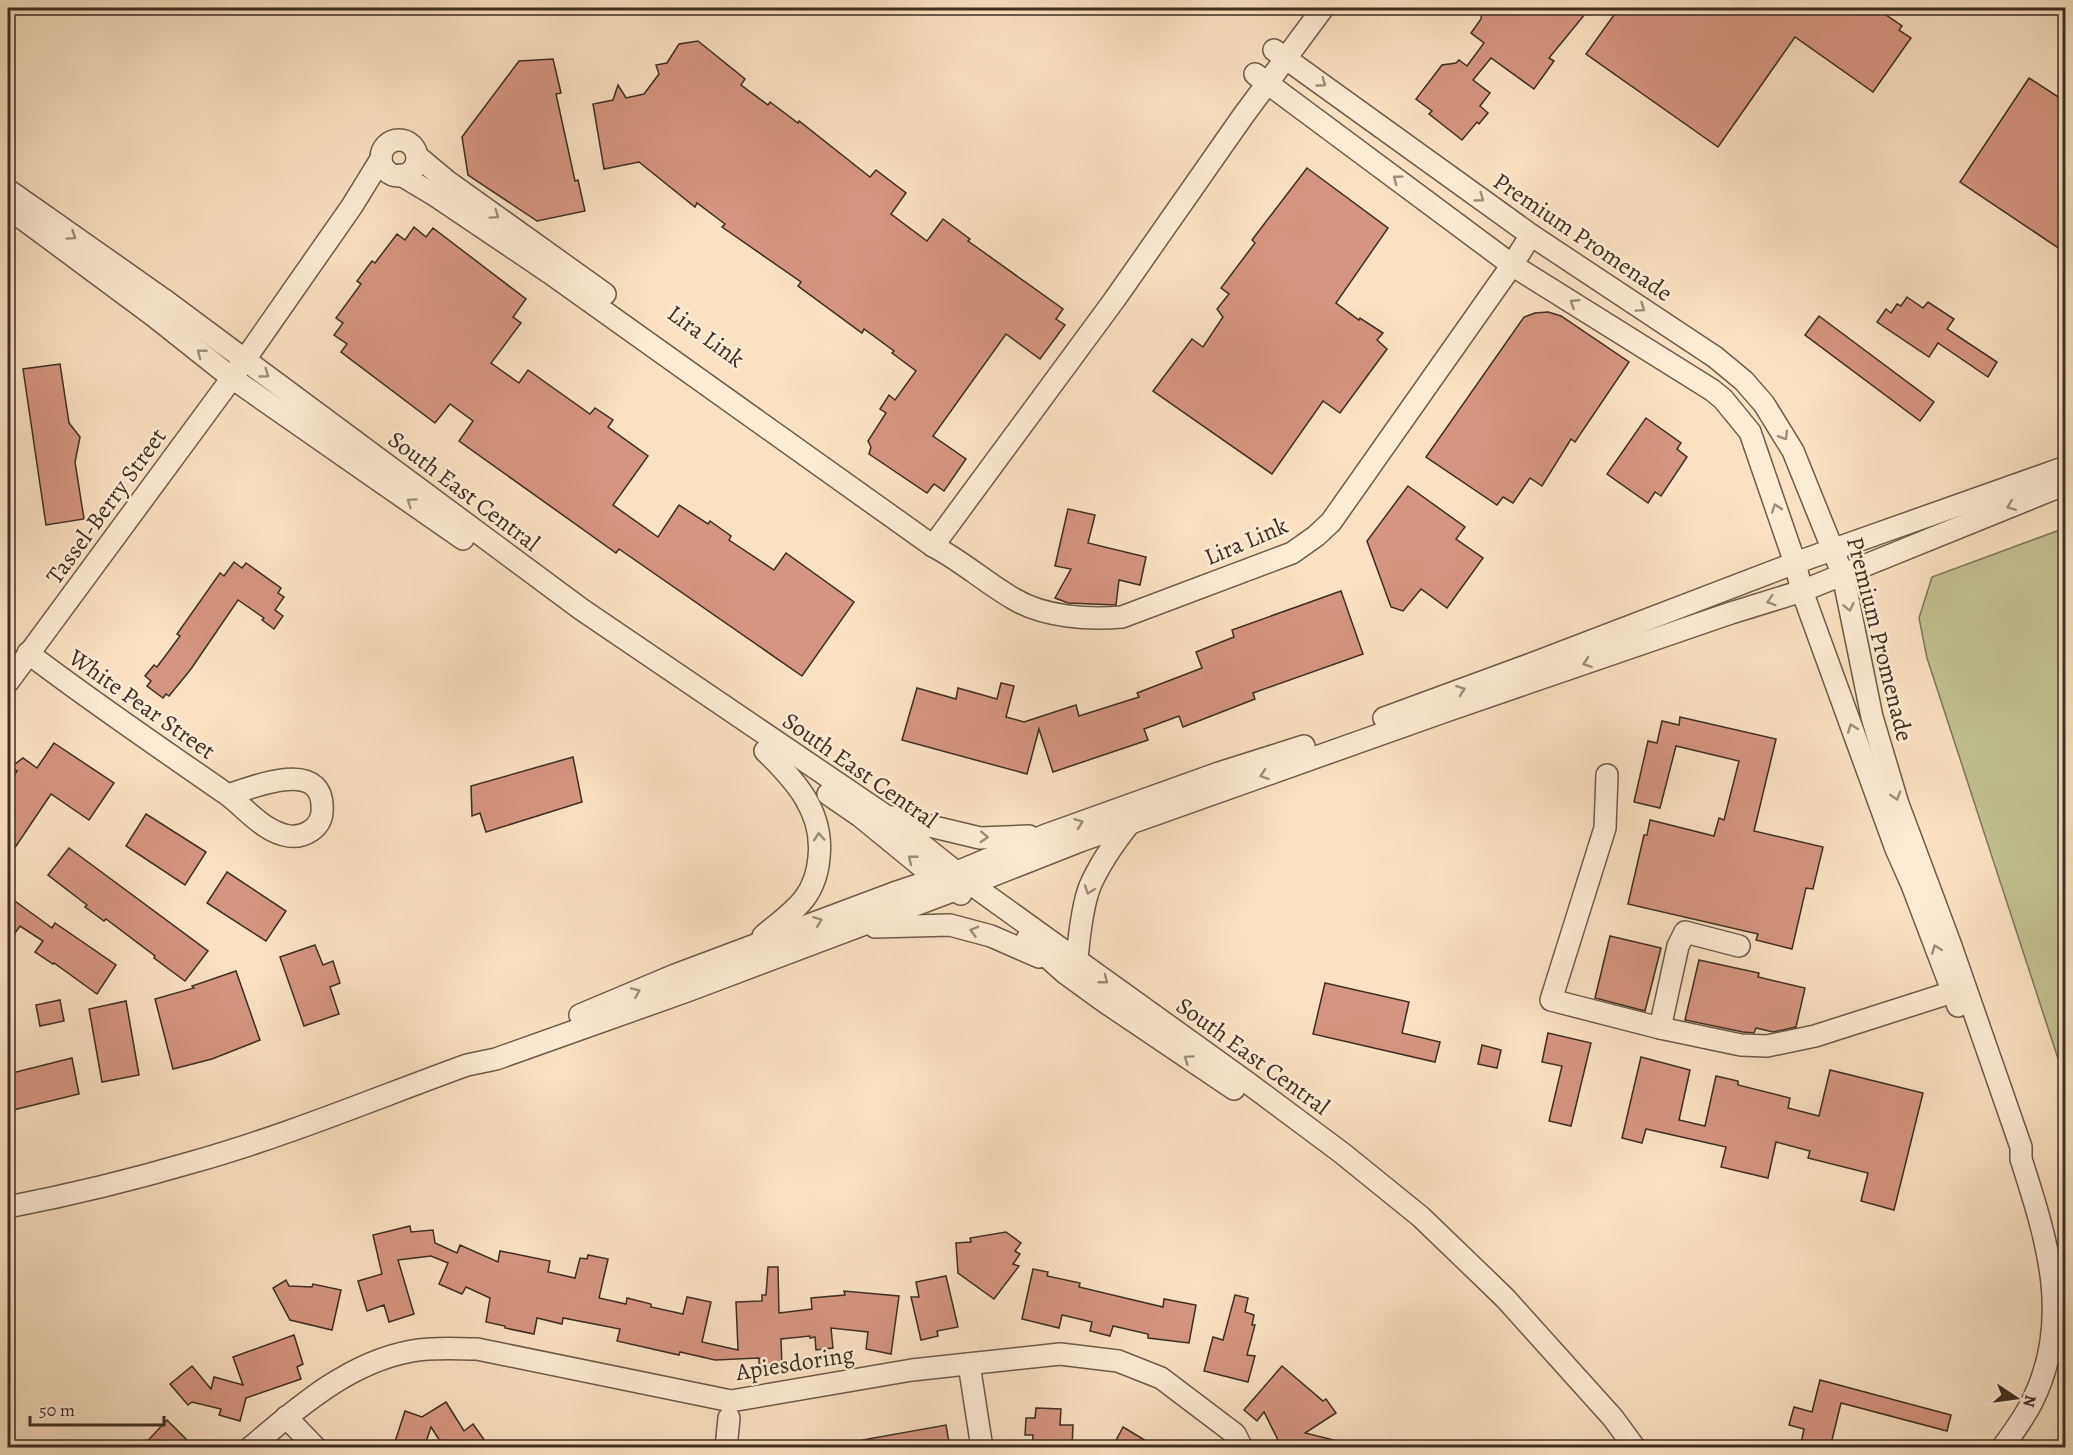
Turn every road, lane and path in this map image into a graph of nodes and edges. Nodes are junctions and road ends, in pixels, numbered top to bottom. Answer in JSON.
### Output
{"nodes":[{"id":1,"x":1307,"y":8,"type":"edge"},
{"id":2,"x":1323,"y":8,"type":"edge"},
{"id":3,"x":1281,"y":53,"type":"junction"},
{"id":4,"x":1262,"y":79,"type":"junction"},
{"id":5,"x":417,"y":156,"type":"junction"},
{"id":6,"x":381,"y":159,"type":"junction"},
{"id":7,"x":399,"y":175,"type":"junction"},
{"id":8,"x":8,"y":190,"type":"edge"},
{"id":9,"x":352,"y":206,"type":"junction"},
{"id":10,"x":8,"y":207,"type":"edge"},
{"id":11,"x":1531,"y":235,"type":"junction"},
{"id":12,"x":1512,"y":265,"type":"junction"},
{"id":13,"x":244,"y":358,"type":"junction"},
{"id":14,"x":232,"y":378,"type":"junction"},
{"id":15,"x":2066,"y":467,"type":"edge"},
{"id":16,"x":2066,"y":484,"type":"edge"},
{"id":17,"x":932,"y":537,"type":"junction"},
{"id":18,"x":1834,"y":550,"type":"junction"},
{"id":19,"x":1795,"y":563,"type":"junction"},
{"id":20,"x":1843,"y":575,"type":"junction"},
{"id":21,"x":1802,"y":591,"type":"junction"},
{"id":22,"x":28,"y":653,"type":"junction"},
{"id":23,"x":8,"y":682,"type":"edge"},
{"id":24,"x":765,"y":751,"type":"junction"},
{"id":25,"x":1607,"y":775,"type":"dead end"},
{"id":26,"x":228,"y":795,"type":"dead end"},
{"id":27,"x":886,"y":816,"type":"junction"},
{"id":28,"x":1130,"y":823,"type":"junction"},
{"id":29,"x":1046,"y":834,"type":"junction"},
{"id":30,"x":955,"y":881,"type":"junction"},
{"id":31,"x":859,"y":927,"type":"junction"},
{"id":32,"x":1739,"y":946,"type":"dead end"},
{"id":33,"x":746,"y":949,"type":"junction"},
{"id":34,"x":1071,"y":966,"type":"junction"},
{"id":35,"x":1959,"y":990,"type":"junction"},
{"id":36,"x":1660,"y":1028,"type":"junction"},
{"id":37,"x":467,"y":1065,"type":"junction"},
{"id":38,"x":8,"y":1207,"type":"edge"},
{"id":39,"x":969,"y":1364,"type":"junction"},
{"id":40,"x":286,"y":1417,"type":"junction"},
{"id":41,"x":729,"y":1418,"type":"dead end"},
{"id":42,"x":250,"y":1448,"type":"edge"},
{"id":43,"x":316,"y":1448,"type":"edge"},
{"id":44,"x":726,"y":1448,"type":"edge"},
{"id":45,"x":982,"y":1448,"type":"edge"},
{"id":46,"x":1242,"y":1448,"type":"edge"},
{"id":47,"x":1620,"y":1448,"type":"edge"},
{"id":48,"x":1635,"y":1448,"type":"edge"},
{"id":49,"x":2002,"y":1448,"type":"edge"}],
"edges":[{"from":1,"to":3,"type":"street"},
{"from":2,"to":3,"type":"street"},
{"from":3,"to":4,"type":"street"},
{"from":3,"to":11,"type":"street","name":"Premium Promenade","one_way":true},
{"from":12,"to":4,"type":"street","name":"Premium Promenade","one_way":true},
{"from":4,"to":17,"type":"street"},
{"from":4,"to":17,"type":"street"},
{"from":5,"to":6,"type":"street"},
{"from":5,"to":7,"type":"street"},
{"from":5,"to":17,"type":"street","name":"Lira Link","one_way":true},
{"from":6,"to":7,"type":"street"},
{"from":6,"to":9,"type":"street"},
{"from":7,"to":9,"type":"street"},
{"from":7,"to":17,"type":"street","name":"Lira Link"},
{"from":8,"to":13,"type":"street","name":"South East Central","one_way":true},
{"from":9,"to":13,"type":"street"},
{"from":14,"to":10,"type":"street","name":"South East Central","one_way":true},
{"from":11,"to":12,"type":"street","name":"Lira Link"},
{"from":11,"to":18,"type":"street","name":"Premium Promenade","one_way":true},
{"from":12,"to":17,"type":"street","name":"Lira Link"},
{"from":19,"to":12,"type":"street","name":"Premium Promenade","one_way":true},
{"from":13,"to":14,"type":"street","name":"Tassel-Berry Street"},
{"from":13,"to":27,"type":"street","name":"South East Central","one_way":true},
{"from":14,"to":22,"type":"street","name":"Tassel-Berry Street"},
{"from":24,"to":14,"type":"street","name":"South East Central","one_way":true},
{"from":15,"to":18,"type":"street"},
{"from":16,"to":20,"type":"street","one_way":true},
{"from":18,"to":19,"type":"street"},
{"from":18,"to":20,"type":"street","name":"Premium Promenade"},
{"from":19,"to":21,"type":"street","name":"Premium Promenade"},
{"from":29,"to":19,"type":"street","one_way":true},
{"from":20,"to":21,"type":"street"},
{"from":20,"to":35,"type":"street","name":"Premium Promenade","one_way":true},
{"from":21,"to":28,"type":"street","one_way":true},
{"from":35,"to":21,"type":"street","name":"Premium Promenade","one_way":true},
{"from":22,"to":23,"type":"street","name":"Tassel-Berry Street"},
{"from":22,"to":26,"type":"street","name":"White Pear Street"},
{"from":30,"to":24,"type":"street","name":"South East Central","one_way":true},
{"from":33,"to":24,"type":"street","one_way":true},
{"from":25,"to":36,"type":"street"},
{"from":27,"to":29,"type":"street","one_way":true},
{"from":27,"to":30,"type":"street","name":"South East Central"},
{"from":28,"to":30,"type":"street"},
{"from":28,"to":34,"type":"street","one_way":true},
{"from":29,"to":30,"type":"street"},
{"from":30,"to":31,"type":"street"},
{"from":33,"to":30,"type":"street","one_way":true},
{"from":30,"to":34,"type":"street","name":"South East Central"},
{"from":34,"to":31,"type":"street","one_way":true},
{"from":31,"to":37,"type":"street"},
{"from":32,"to":36,"type":"street"},
{"from":37,"to":33,"type":"street","one_way":true},
{"from":47,"to":34,"type":"street","name":"South East Central","one_way":true},
{"from":34,"to":48,"type":"street","name":"South East Central","one_way":true},
{"from":35,"to":36,"type":"street"},
{"from":35,"to":49,"type":"street","name":"Premium Promenade"},
{"from":37,"to":38,"type":"street"},
{"from":39,"to":40,"type":"street","name":"Apiesdoring"},
{"from":39,"to":45,"type":"street"},
{"from":39,"to":46,"type":"street","name":"Apiesdoring"},
{"from":40,"to":42,"type":"street","name":"Apiesdoring"},
{"from":40,"to":43,"type":"street"},
{"from":41,"to":44,"type":"street"}]}
